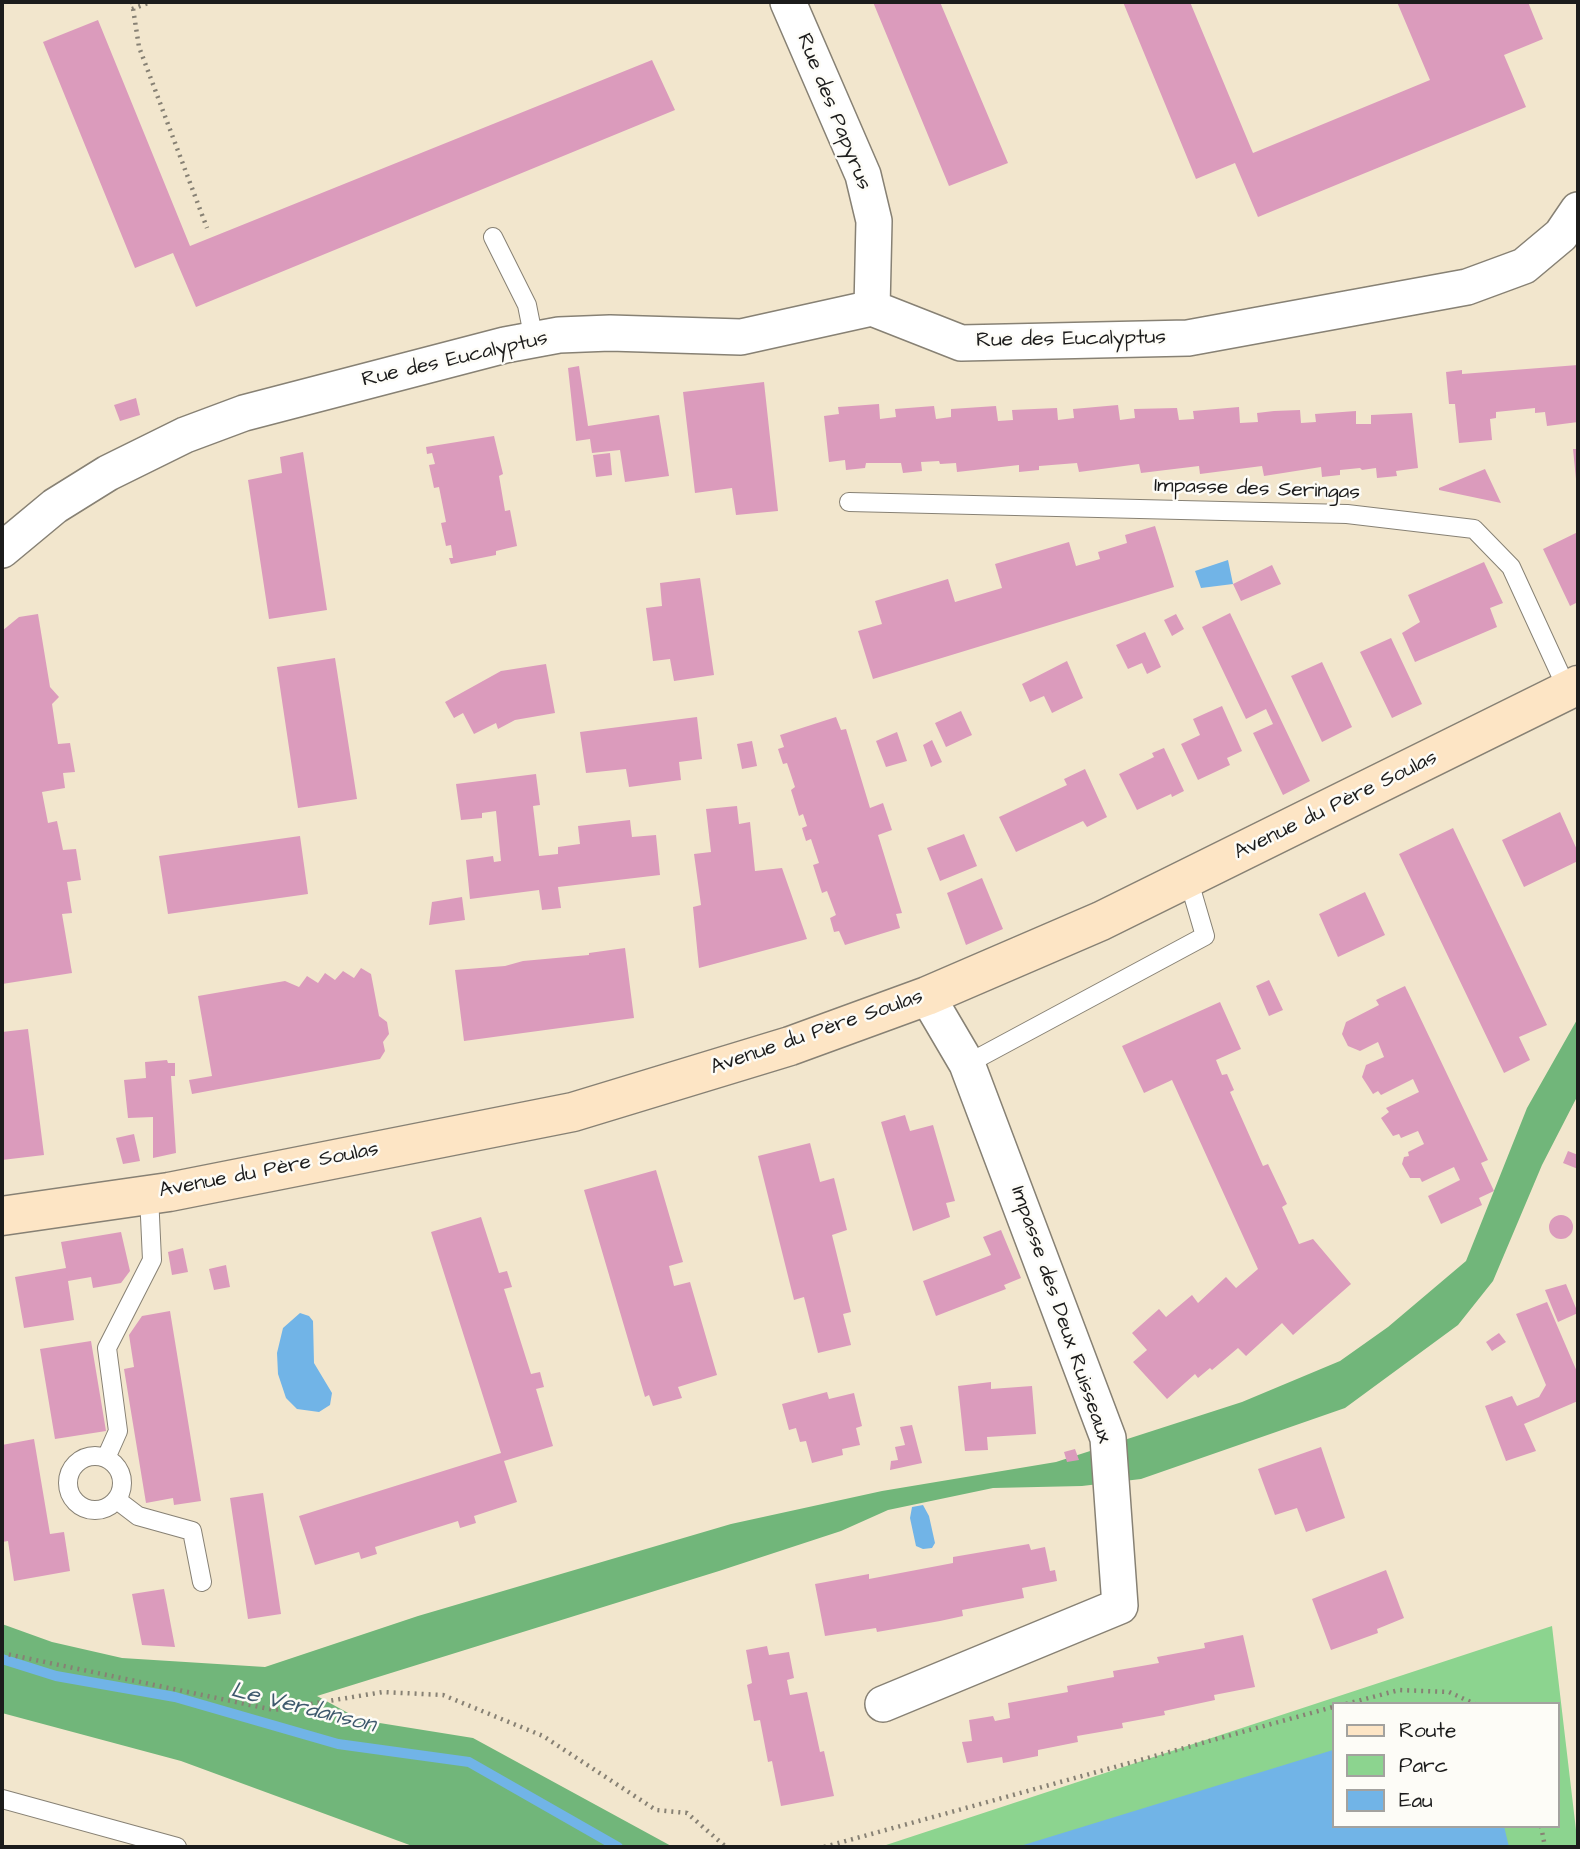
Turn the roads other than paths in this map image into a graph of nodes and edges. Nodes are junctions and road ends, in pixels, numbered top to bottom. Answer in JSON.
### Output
{"nodes":[{"id":1,"x":788,"y":2,"type":"edge"},
{"id":2,"x":1578,"y":210,"type":"edge"},
{"id":3,"x":493,"y":237,"type":"dead end"},
{"id":4,"x":872,"y":307,"type":"junction"},
{"id":5,"x":534,"y":340,"type":"junction"},
{"id":6,"x":849,"y":502,"type":"dead end"},
{"id":7,"x":2,"y":550,"type":"edge"},
{"id":8,"x":1573,"y":688,"type":"edge"},
{"id":9,"x":1188,"y":878,"type":"junction"},
{"id":10,"x":927,"y":996,"type":"junction"},
{"id":11,"x":967,"y":1063,"type":"junction"},
{"id":12,"x":149,"y":1195,"type":"junction"},
{"id":13,"x":2,"y":1216,"type":"edge"},
{"id":14,"x":106,"y":1458,"type":"junction"},
{"id":15,"x":117,"y":1500,"type":"junction"},
{"id":16,"x":202,"y":1582,"type":"dead end"},
{"id":17,"x":883,"y":1704,"type":"dead end"},
{"id":18,"x":2,"y":1799,"type":"edge"},
{"id":19,"x":122,"y":1840,"type":"edge"},
{"id":20,"x":177,"y":1847,"type":"edge"}],
"edges":[{"from":1,"to":4,"type":"street","name":"Rue des Papyrus"},
{"from":2,"to":4,"type":"street","name":"Rue des Eucalyptus"},
{"from":3,"to":5,"type":"lane"},
{"from":4,"to":5,"type":"street","name":"Rue des Eucalyptus"},
{"from":5,"to":7,"type":"street","name":"Rue des Eucalyptus"},
{"from":6,"to":8,"type":"lane","name":"Impasse des Seringas"},
{"from":8,"to":9,"type":"main road","name":"Avenue du Père Soulas"},
{"from":9,"to":10,"type":"main road","name":"Avenue du Père Soulas"},
{"from":9,"to":11,"type":"lane"},
{"from":10,"to":11,"type":"street","name":"Impasse des Deux Ruisseaux"},
{"from":10,"to":12,"type":"main road","name":"Avenue du Père Soulas"},
{"from":11,"to":17,"type":"street","name":"Impasse des Deux Ruisseaux"},
{"from":12,"to":13,"type":"main road","name":"Avenue du Père Soulas"},
{"from":12,"to":14,"type":"lane"},
{"from":14,"to":15,"type":"lane"},
{"from":14,"to":15,"type":"lane"},
{"from":15,"to":16,"type":"lane"},
{"from":18,"to":19,"type":"lane"},
{"from":19,"to":20,"type":"lane"}]}
